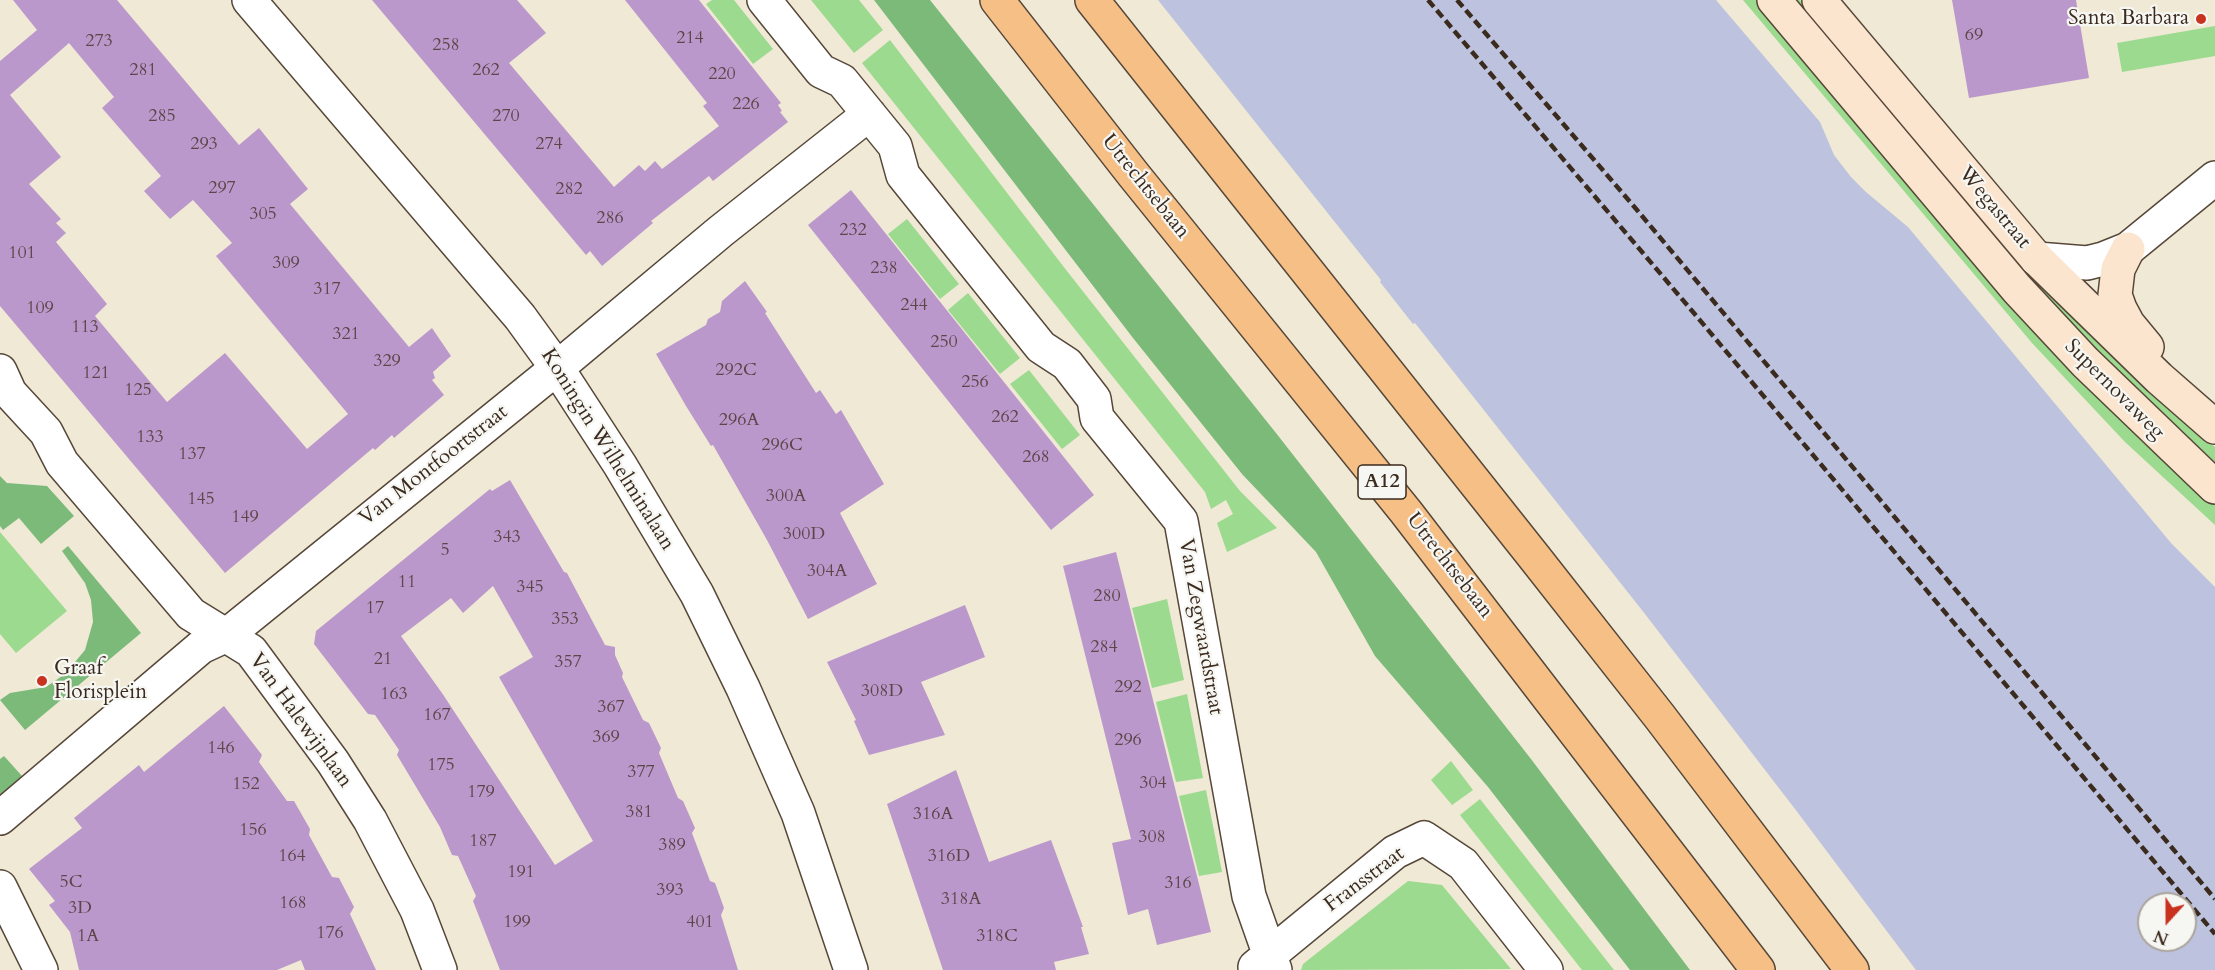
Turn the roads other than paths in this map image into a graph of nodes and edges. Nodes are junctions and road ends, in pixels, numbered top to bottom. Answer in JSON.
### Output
{"nodes":[{"id":1,"x":249,"y":0,"type":"edge"},
{"id":2,"x":764,"y":0,"type":"edge"},
{"id":3,"x":997,"y":0,"type":"edge"},
{"id":4,"x":1092,"y":0,"type":"edge"},
{"id":5,"x":1774,"y":0,"type":"edge"},
{"id":6,"x":1820,"y":0,"type":"edge"},
{"id":7,"x":869,"y":114,"type":"junction"},
{"id":8,"x":2215,"y":178,"type":"edge"},
{"id":9,"x":2128,"y":249,"type":"junction"},
{"id":10,"x":2037,"y":259,"type":"junction"},
{"id":11,"x":2018,"y":290,"type":"joint"},
{"id":12,"x":557,"y":368,"type":"junction"},
{"id":13,"x":0,"y":371,"type":"edge"},
{"id":14,"x":2159,"y":378,"type":"junction"},
{"id":15,"x":2215,"y":427,"type":"edge"},
{"id":16,"x":2215,"y":487,"type":"edge"},
{"id":17,"x":227,"y":635,"type":"junction"},
{"id":18,"x":0,"y":818,"type":"edge"},
{"id":19,"x":0,"y":887,"type":"edge"},
{"id":20,"x":1265,"y":965,"type":"edge"},
{"id":21,"x":41,"y":970,"type":"edge"},
{"id":22,"x":440,"y":970,"type":"edge"},
{"id":23,"x":851,"y":970,"type":"edge"},
{"id":24,"x":1546,"y":970,"type":"edge"},
{"id":25,"x":1758,"y":970,"type":"edge"},
{"id":26,"x":1852,"y":970,"type":"edge"}],
"edges":[{"from":1,"to":12,"type":"street","name":"Koningin Wilhelminalaan"},
{"from":2,"to":7,"type":"street","name":"Van Zegwaardstraat"},
{"from":3,"to":25,"type":"highway","name":"Utrechtsebaan","number":"A12"},
{"from":4,"to":26,"type":"highway"},
{"from":5,"to":11,"type":"main road","name":"Wegastraat"},
{"from":6,"to":10,"type":"main road","name":"Wegastraat"},
{"from":7,"to":12,"type":"street","name":"Van Montfoortstraat"},
{"from":7,"to":20,"type":"street","name":"Van Zegwaardstraat"},
{"from":8,"to":9,"type":"street","name":"Wegastraat"},
{"from":9,"to":10,"type":"street","name":"Wegastraat"},
{"from":9,"to":14,"type":"main road"},
{"from":10,"to":14,"type":"main road","name":"Supernovaweg"},
{"from":11,"to":16,"type":"main road","name":"Supernovaweg"},
{"from":12,"to":17,"type":"street","name":"Van Montfoortstraat"},
{"from":12,"to":23,"type":"street","name":"Koningin Wilhelminalaan"},
{"from":13,"to":17,"type":"street","name":"Van Halewijnlaan"},
{"from":14,"to":15,"type":"main road","name":"Supernovaweg"},
{"from":17,"to":18,"type":"street","name":"Van Montfoortstraat"},
{"from":17,"to":22,"type":"street","name":"Van Halewijnlaan"},
{"from":19,"to":21,"type":"street"},
{"from":20,"to":24,"type":"street","name":"Fransstraat"}]}
